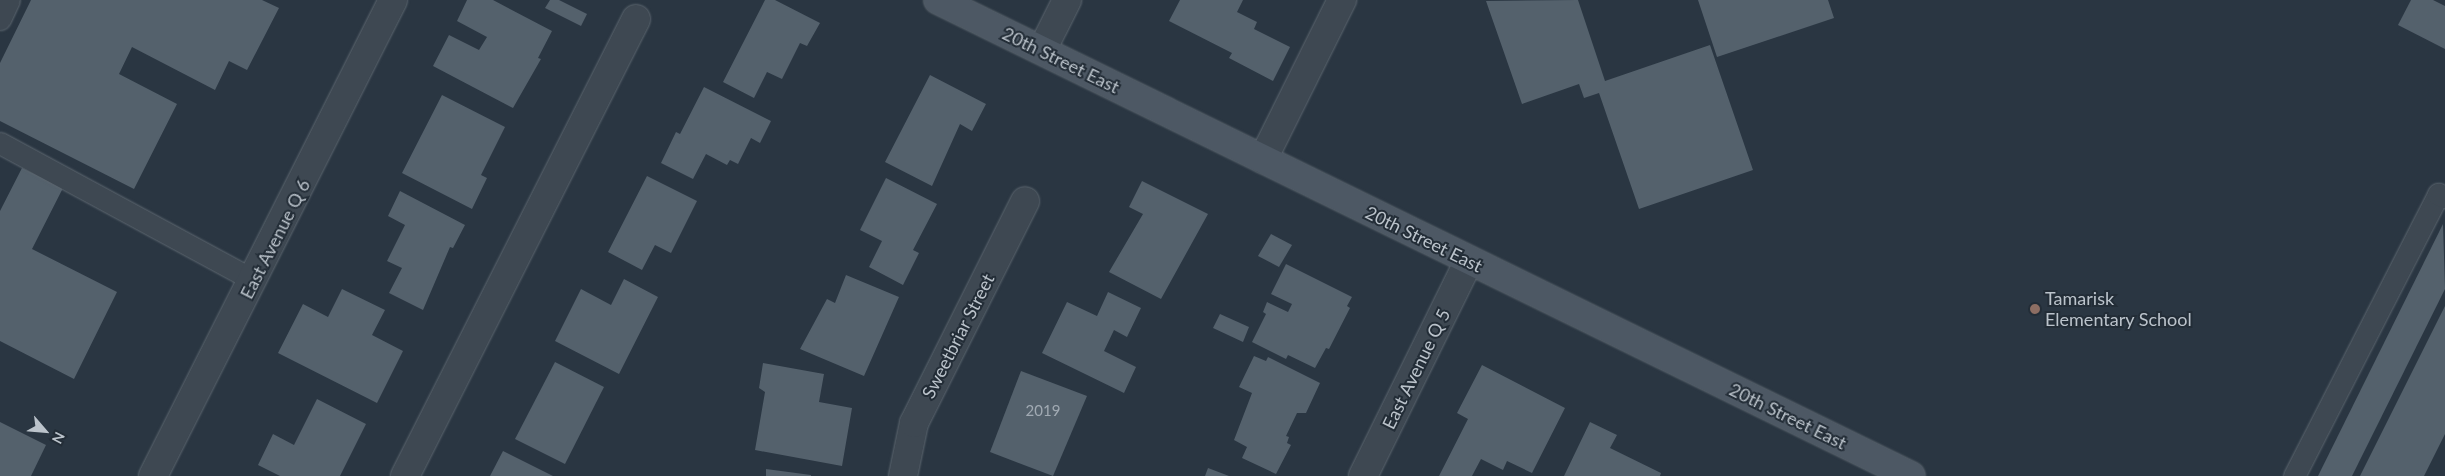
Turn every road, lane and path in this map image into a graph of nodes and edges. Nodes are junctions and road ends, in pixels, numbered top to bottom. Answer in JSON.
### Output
{"nodes":[{"id":1,"x":9,"y":0,"type":"edge"},
{"id":2,"x":393,"y":0,"type":"edge"},
{"id":3,"x":938,"y":0,"type":"edge"},
{"id":4,"x":1067,"y":0,"type":"edge"},
{"id":5,"x":1342,"y":0,"type":"edge"},
{"id":6,"x":0,"y":19,"type":"edge"},
{"id":7,"x":636,"y":19,"type":"dead end"},
{"id":8,"x":1042,"y":50,"type":"junction"},
{"id":9,"x":0,"y":143,"type":"edge"},
{"id":10,"x":1263,"y":159,"type":"junction"},
{"id":11,"x":2445,"y":197,"type":"edge"},
{"id":12,"x":1025,"y":201,"type":"dead end"},
{"id":13,"x":1469,"y":261,"type":"junction"},
{"id":14,"x":253,"y":280,"type":"junction"},
{"id":15,"x":1370,"y":474,"type":"edge"},
{"id":16,"x":153,"y":476,"type":"edge"},
{"id":17,"x":405,"y":476,"type":"edge"},
{"id":18,"x":903,"y":476,"type":"edge"},
{"id":19,"x":1911,"y":476,"type":"edge"},
{"id":20,"x":2294,"y":476,"type":"edge"}],
"edges":[{"from":1,"to":6,"type":"lane"},
{"from":2,"to":14,"type":"street","name":"East Avenue Q 6"},
{"from":3,"to":8,"type":"street","name":"20th Street East"},
{"from":4,"to":8,"type":"street"},
{"from":5,"to":10,"type":"street"},
{"from":7,"to":17,"type":"street"},
{"from":8,"to":10,"type":"street","name":"20th Street East"},
{"from":9,"to":14,"type":"lane"},
{"from":10,"to":13,"type":"street","name":"20th Street East"},
{"from":11,"to":20,"type":"lane"},
{"from":12,"to":18,"type":"street","name":"Sweetbriar Street"},
{"from":13,"to":15,"type":"street","name":"East Avenue Q 5"},
{"from":13,"to":19,"type":"street","name":"20th Street East"},
{"from":14,"to":16,"type":"street","name":"East Avenue Q 6"}]}
